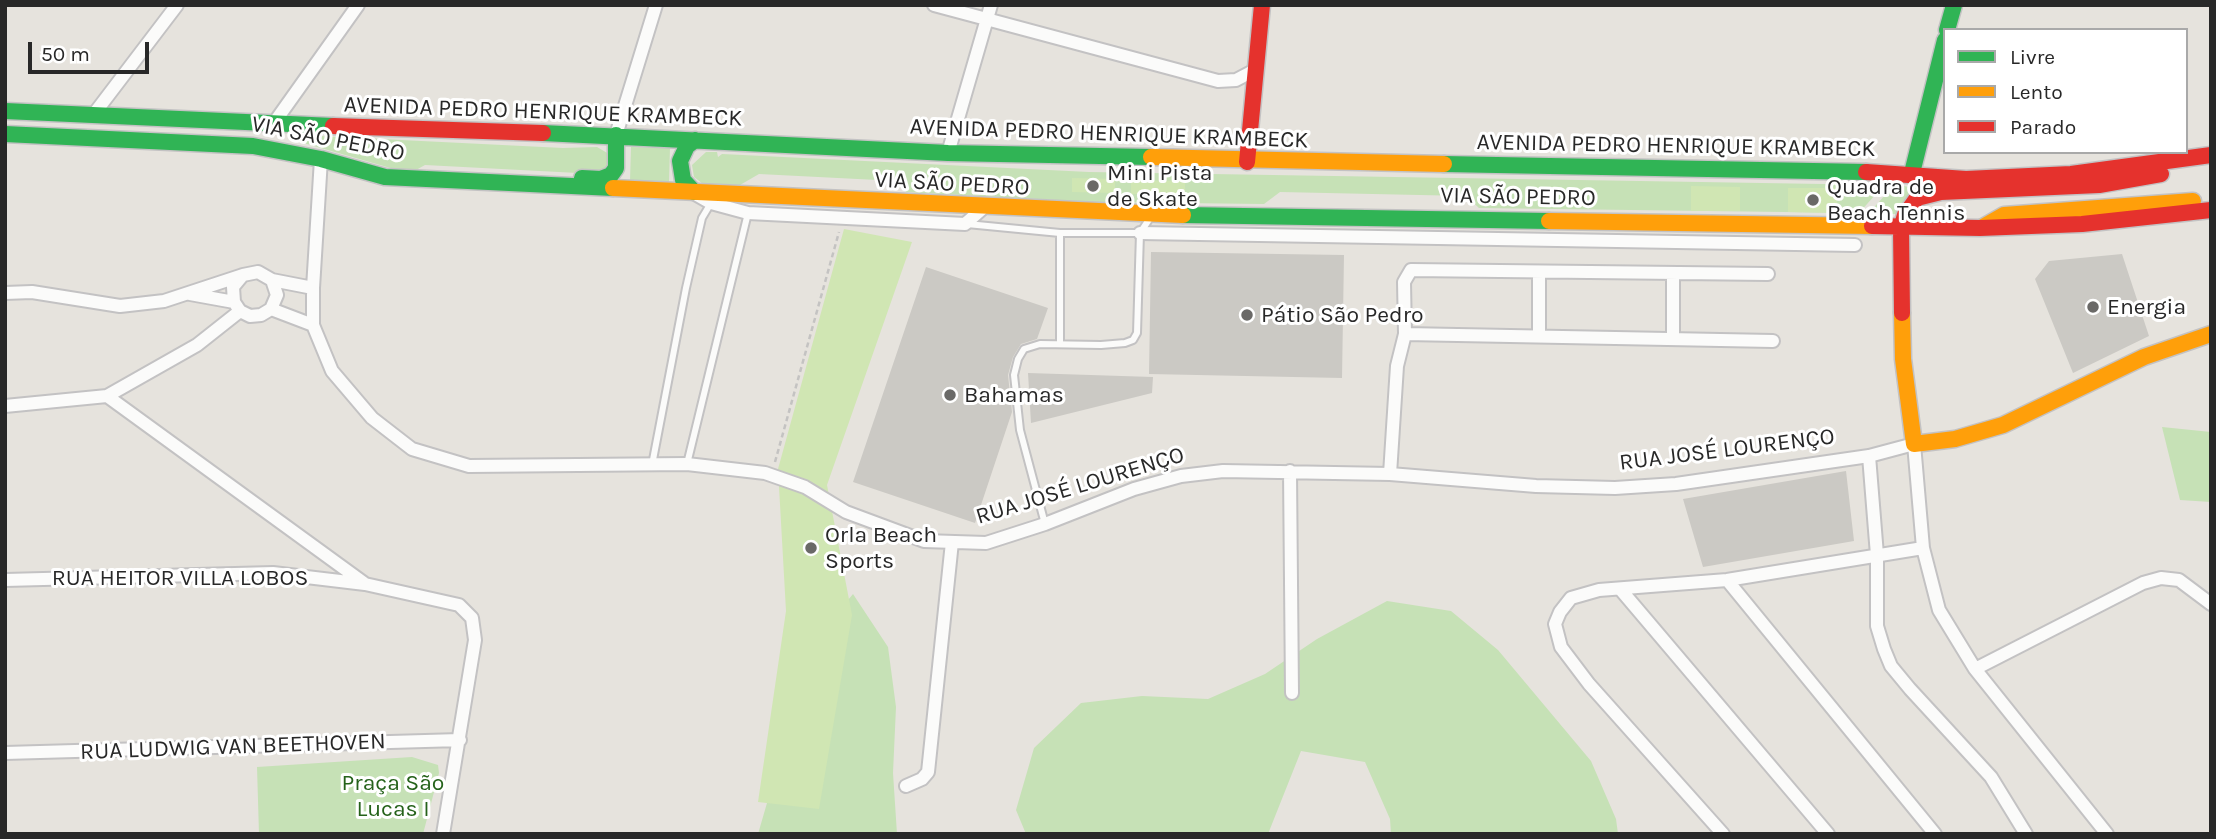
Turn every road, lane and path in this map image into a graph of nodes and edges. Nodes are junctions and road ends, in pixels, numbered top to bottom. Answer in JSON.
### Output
{"nodes":[{"id":1,"x":177,"y":5,"type":"edge"},
{"id":2,"x":358,"y":5,"type":"edge"},
{"id":3,"x":656,"y":5,"type":"edge"},
{"id":4,"x":934,"y":5,"type":"edge"},
{"id":5,"x":991,"y":5,"type":"edge"},
{"id":6,"x":1262,"y":5,"type":"edge"},
{"id":7,"x":1954,"y":5,"type":"edge"},
{"id":8,"x":986,"y":21,"type":"junction"},
{"id":9,"x":1948,"y":28,"type":"edge"},
{"id":10,"x":1943,"y":48,"type":"edge"},
{"id":11,"x":1255,"y":70,"type":"junction"},
{"id":12,"x":5,"y":111,"type":"edge"},
{"id":13,"x":94,"y":114,"type":"junction"},
{"id":14,"x":274,"y":123,"type":"junction"},
{"id":15,"x":5,"y":134,"type":"edge"},
{"id":16,"x":616,"y":135,"type":"junction"},
{"id":17,"x":695,"y":140,"type":"junction"},
{"id":18,"x":948,"y":153,"type":"junction"},
{"id":19,"x":2211,"y":157,"type":"edge"},
{"id":20,"x":321,"y":159,"type":"junction"},
{"id":21,"x":1247,"y":162,"type":"junction"},
{"id":22,"x":1912,"y":173,"type":"junction"},
{"id":23,"x":419,"y":178,"type":"junction"},
{"id":24,"x":694,"y":192,"type":"junction"},
{"id":25,"x":2211,"y":199,"type":"edge"},
{"id":26,"x":711,"y":203,"type":"junction"},
{"id":27,"x":982,"y":209,"type":"junction"},
{"id":28,"x":2211,"y":210,"type":"edge"},
{"id":29,"x":748,"y":213,"type":"junction"},
{"id":30,"x":1152,"y":215,"type":"junction"},
{"id":31,"x":843,"y":218,"type":"junction"},
{"id":32,"x":965,"y":224,"type":"junction"},
{"id":33,"x":1980,"y":228,"type":"junction"},
{"id":34,"x":1902,"y":229,"type":"junction"},
{"id":35,"x":1060,"y":233,"type":"junction"},
{"id":36,"x":1140,"y":233,"type":"junction"},
{"id":37,"x":1855,"y":245,"type":"dead end"},
{"id":38,"x":1539,"y":272,"type":"junction"},
{"id":39,"x":1673,"y":273,"type":"junction"},
{"id":40,"x":1768,"y":274,"type":"dead end"},
{"id":41,"x":243,"y":275,"type":"junction"},
{"id":42,"x":272,"y":280,"type":"junction"},
{"id":43,"x":313,"y":288,"type":"junction"},
{"id":44,"x":5,"y":293,"type":"edge"},
{"id":45,"x":187,"y":293,"type":"junction"},
{"id":46,"x":237,"y":306,"type":"junction"},
{"id":47,"x":271,"y":309,"type":"junction"},
{"id":48,"x":313,"y":325,"type":"junction"},
{"id":49,"x":1405,"y":334,"type":"junction"},
{"id":50,"x":2211,"y":334,"type":"edge"},
{"id":51,"x":1539,"y":335,"type":"junction"},
{"id":52,"x":1673,"y":338,"type":"junction"},
{"id":53,"x":1773,"y":341,"type":"dead end"},
{"id":54,"x":1060,"y":344,"type":"junction"},
{"id":55,"x":107,"y":396,"type":"junction"},
{"id":56,"x":5,"y":406,"type":"edge"},
{"id":57,"x":1914,"y":444,"type":"junction"},
{"id":58,"x":1869,"y":456,"type":"junction"},
{"id":59,"x":687,"y":464,"type":"junction"},
{"id":60,"x":652,"y":465,"type":"junction"},
{"id":61,"x":1290,"y":471,"type":"junction"},
{"id":62,"x":1390,"y":474,"type":"junction"},
{"id":63,"x":771,"y":475,"type":"junction"},
{"id":64,"x":1045,"y":524,"type":"junction"},
{"id":65,"x":952,"y":542,"type":"junction"},
{"id":66,"x":1923,"y":548,"type":"junction"},
{"id":67,"x":1877,"y":555,"type":"junction"},
{"id":68,"x":5,"y":580,"type":"edge"},
{"id":69,"x":1727,"y":580,"type":"junction"},
{"id":70,"x":365,"y":584,"type":"junction"},
{"id":71,"x":1621,"y":590,"type":"junction"},
{"id":72,"x":2211,"y":604,"type":"edge"},
{"id":73,"x":1975,"y":669,"type":"junction"},
{"id":74,"x":1292,"y":693,"type":"dead end"},
{"id":75,"x":460,"y":740,"type":"junction"},
{"id":76,"x":5,"y":753,"type":"edge"},
{"id":77,"x":906,"y":786,"type":"dead end"},
{"id":78,"x":443,"y":834,"type":"edge"},
{"id":79,"x":1723,"y":834,"type":"edge"},
{"id":80,"x":1828,"y":834,"type":"edge"},
{"id":81,"x":1935,"y":834,"type":"edge"},
{"id":82,"x":2026,"y":834,"type":"edge"},
{"id":83,"x":2107,"y":834,"type":"edge"}],
"edges":[{"from":1,"to":13,"type":"street"},
{"from":2,"to":14,"type":"street"},
{"from":3,"to":16,"type":"street"},
{"from":4,"to":8,"type":"street"},
{"from":5,"to":8,"type":"street"},
{"from":6,"to":11,"type":"main road"},
{"from":7,"to":9,"type":"main road"},
{"from":8,"to":11,"type":"street"},
{"from":8,"to":18,"type":"street"},
{"from":10,"to":22,"type":"main road"},
{"from":11,"to":21,"type":"main road"},
{"from":12,"to":13,"type":"main road","name":"AVENIDA PEDRO HENRIQUE KRAMBECK"},
{"from":13,"to":14,"type":"main road","name":"AVENIDA PEDRO HENRIQUE KRAMBECK"},
{"from":14,"to":16,"type":"main road","name":"AVENIDA PEDRO HENRIQUE KRAMBECK"},
{"from":15,"to":20,"type":"main road","name":"VIA SÃO PEDRO"},
{"from":16,"to":17,"type":"main road","name":"AVENIDA PEDRO HENRIQUE KRAMBECK"},
{"from":16,"to":23,"type":"main road"},
{"from":17,"to":18,"type":"main road","name":"AVENIDA PEDRO HENRIQUE KRAMBECK"},
{"from":17,"to":24,"type":"main road"},
{"from":18,"to":21,"type":"main road","name":"AVENIDA PEDRO HENRIQUE KRAMBECK"},
{"from":19,"to":22,"type":"main road","name":"AVENIDA PEDRO HENRIQUE KRAMBECK"},
{"from":19,"to":34,"type":"main road"},
{"from":20,"to":23,"type":"main road","name":"VIA SÃO PEDRO"},
{"from":20,"to":43,"type":"street"},
{"from":21,"to":22,"type":"main road","name":"AVENIDA PEDRO HENRIQUE KRAMBECK"},
{"from":23,"to":24,"type":"main road","name":"VIA SÃO PEDRO"},
{"from":24,"to":26,"type":"street"},
{"from":24,"to":27,"type":"main road","name":"VIA SÃO PEDRO"},
{"from":25,"to":33,"type":"main road"},
{"from":26,"to":29,"type":"street"},
{"from":26,"to":60,"type":"lane"},
{"from":27,"to":30,"type":"main road","name":"VIA SÃO PEDRO"},
{"from":27,"to":32,"type":"street"},
{"from":28,"to":33,"type":"main road"},
{"from":29,"to":31,"type":"street"},
{"from":29,"to":59,"type":"lane"},
{"from":30,"to":34,"type":"main road","name":"VIA SÃO PEDRO"},
{"from":30,"to":36,"type":"lane"},
{"from":31,"to":32,"type":"street"},
{"from":31,"to":63,"type":"path"},
{"from":32,"to":35,"type":"lane"},
{"from":33,"to":34,"type":"main road"},
{"from":34,"to":57,"type":"main road"},
{"from":35,"to":36,"type":"lane"},
{"from":35,"to":54,"type":"lane"},
{"from":36,"to":37,"type":"street"},
{"from":36,"to":54,"type":"lane"},
{"from":38,"to":39,"type":"street"},
{"from":38,"to":49,"type":"street"},
{"from":38,"to":51,"type":"street"},
{"from":39,"to":40,"type":"street"},
{"from":39,"to":52,"type":"street"},
{"from":41,"to":42,"type":"street"},
{"from":41,"to":45,"type":"street"},
{"from":41,"to":46,"type":"street"},
{"from":42,"to":43,"type":"street"},
{"from":42,"to":47,"type":"street"},
{"from":43,"to":48,"type":"street"},
{"from":44,"to":45,"type":"street"},
{"from":45,"to":46,"type":"street"},
{"from":46,"to":47,"type":"street"},
{"from":46,"to":55,"type":"street"},
{"from":47,"to":48,"type":"street"},
{"from":48,"to":60,"type":"street","name":"RUA JOSÉ LOURENÇO"},
{"from":49,"to":51,"type":"street"},
{"from":49,"to":62,"type":"street"},
{"from":50,"to":57,"type":"main road","name":"RUA JOSÉ LOURENÇO"},
{"from":51,"to":52,"type":"street"},
{"from":52,"to":53,"type":"street"},
{"from":54,"to":64,"type":"lane"},
{"from":55,"to":56,"type":"street"},
{"from":55,"to":70,"type":"street"},
{"from":57,"to":58,"type":"street","name":"RUA JOSÉ LOURENÇO"},
{"from":57,"to":66,"type":"street"},
{"from":58,"to":62,"type":"street","name":"RUA JOSÉ LOURENÇO"},
{"from":58,"to":67,"type":"street"},
{"from":59,"to":60,"type":"street","name":"RUA JOSÉ LOURENÇO"},
{"from":59,"to":63,"type":"street","name":"RUA JOSÉ LOURENÇO"},
{"from":61,"to":62,"type":"street","name":"RUA JOSÉ LOURENÇO"},
{"from":61,"to":64,"type":"street","name":"RUA JOSÉ LOURENÇO"},
{"from":61,"to":74,"type":"street"},
{"from":63,"to":65,"type":"street","name":"RUA JOSÉ LOURENÇO"},
{"from":64,"to":65,"type":"street","name":"RUA JOSÉ LOURENÇO"},
{"from":65,"to":77,"type":"street"},
{"from":66,"to":67,"type":"street"},
{"from":66,"to":73,"type":"street"},
{"from":67,"to":69,"type":"street"},
{"from":67,"to":82,"type":"street"},
{"from":68,"to":70,"type":"street","name":"RUA HEITOR VILLA LOBOS"},
{"from":69,"to":71,"type":"street"},
{"from":69,"to":81,"type":"street"},
{"from":70,"to":75,"type":"street","name":"RUA HEITOR VILLA LOBOS"},
{"from":71,"to":79,"type":"street"},
{"from":71,"to":80,"type":"street"},
{"from":72,"to":73,"type":"street"},
{"from":73,"to":83,"type":"street"},
{"from":75,"to":76,"type":"street","name":"RUA LUDWIG VAN BEETHOVEN"},
{"from":75,"to":78,"type":"street"}]}
